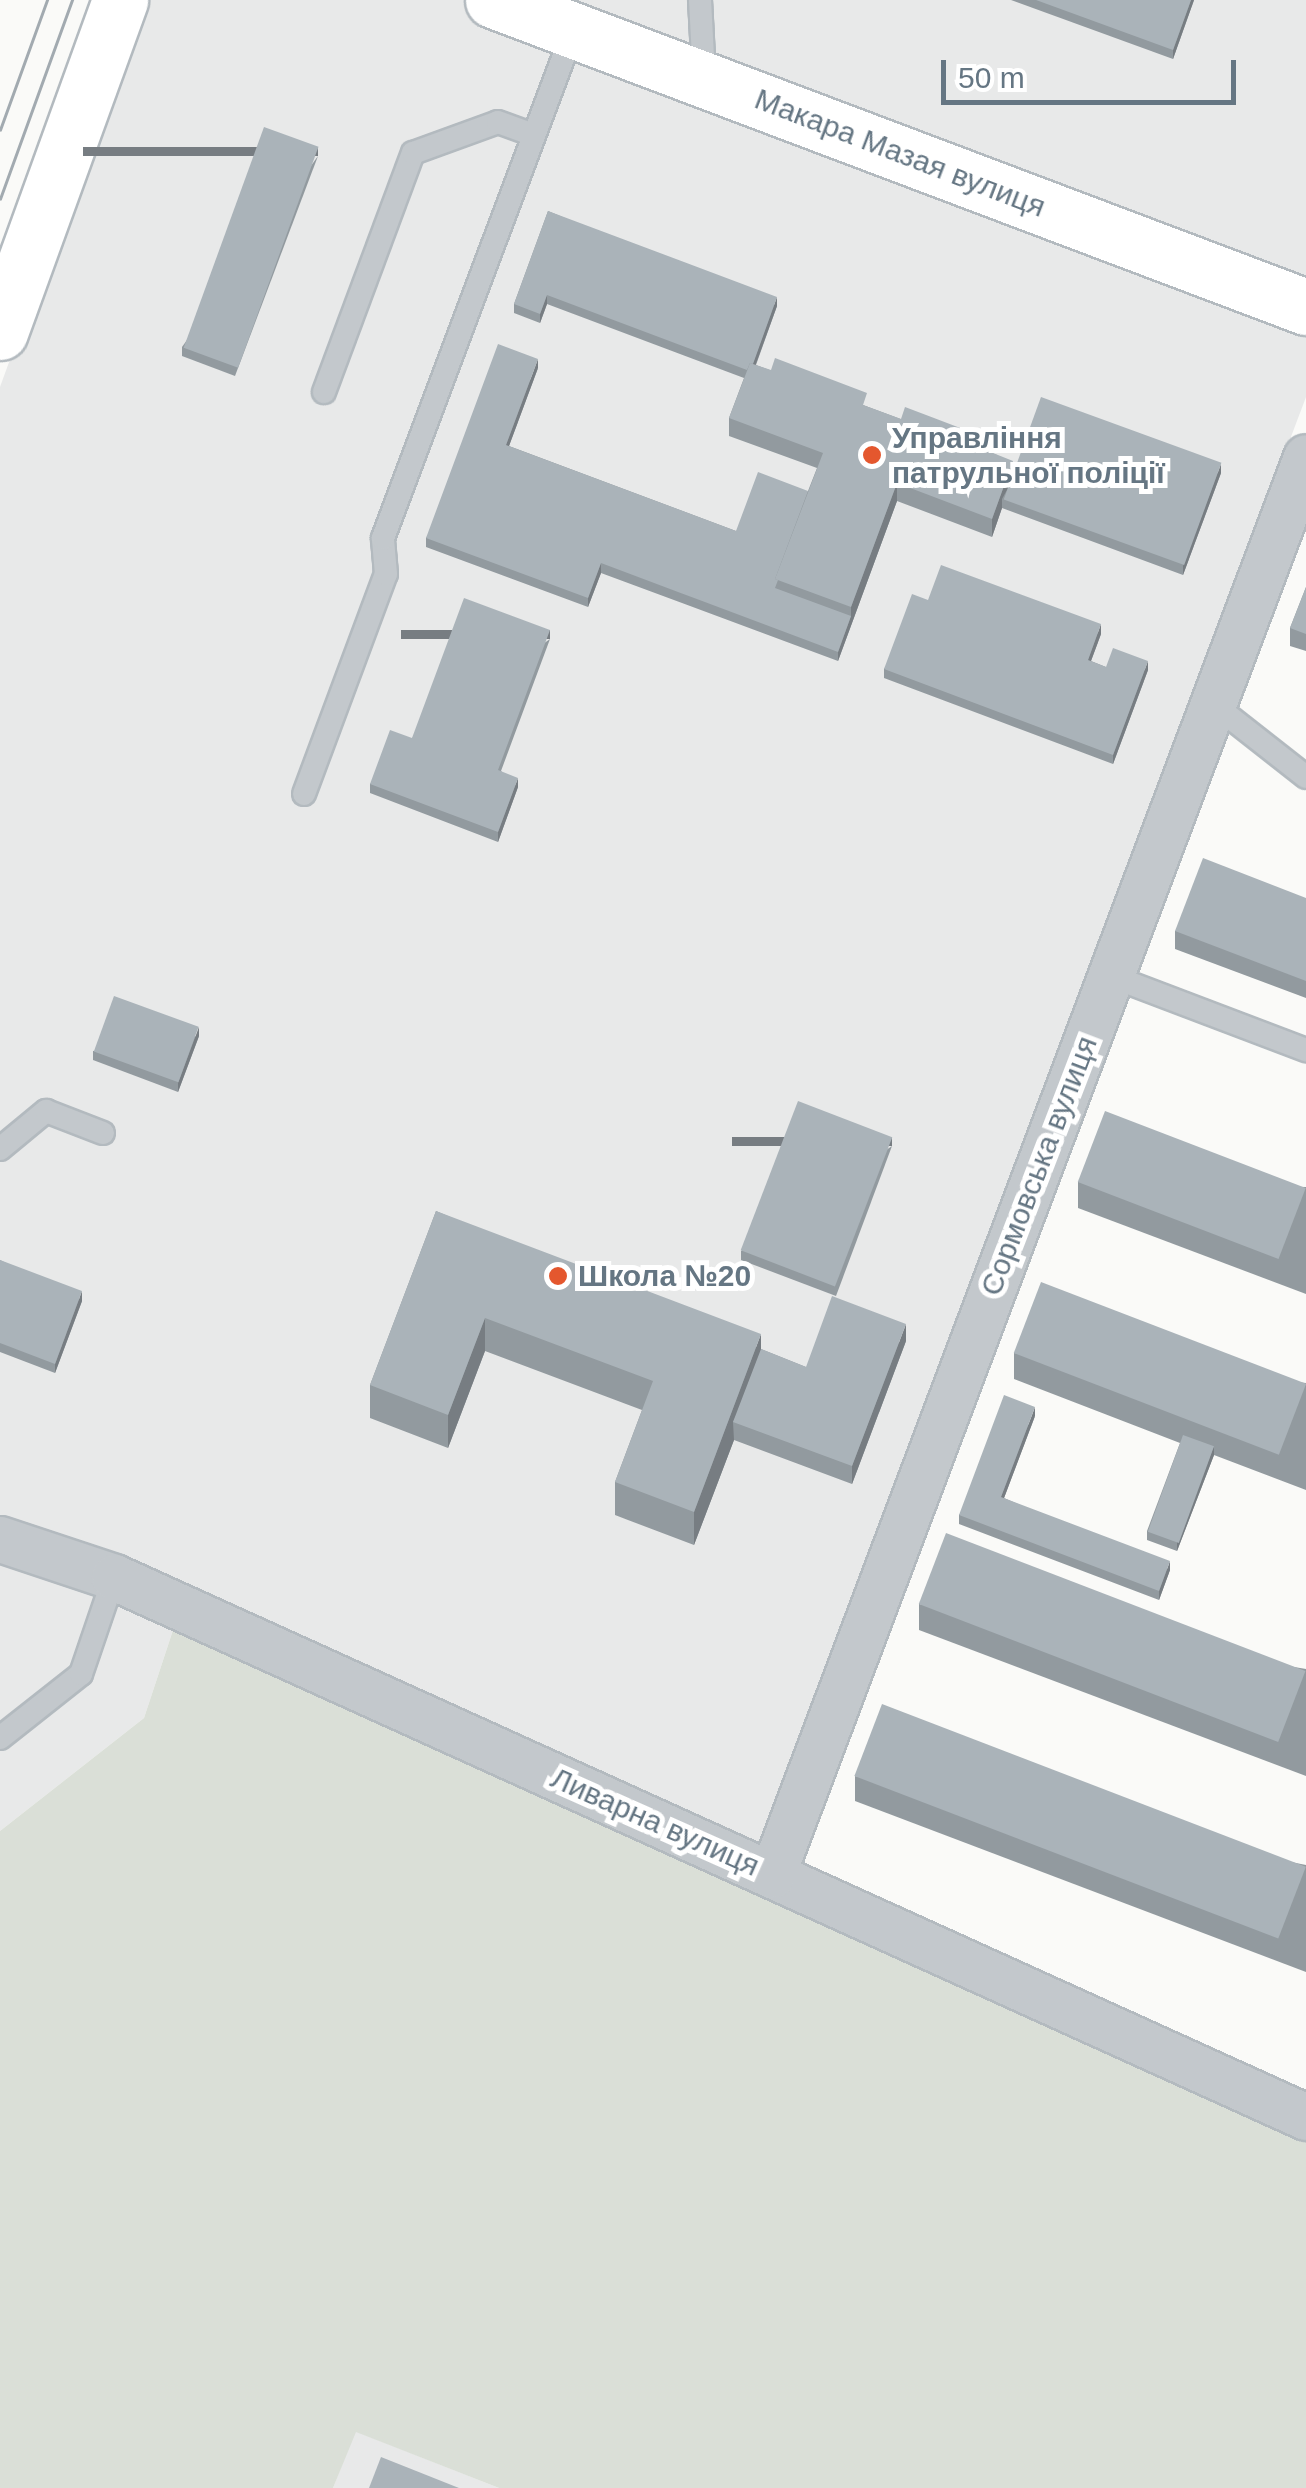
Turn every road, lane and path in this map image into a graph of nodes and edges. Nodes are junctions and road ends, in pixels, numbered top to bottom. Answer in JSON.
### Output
{"nodes":[{"id":1,"x":120,"y":0,"type":"edge"},
{"id":2,"x":494,"y":0,"type":"edge"},
{"id":3,"x":700,"y":0,"type":"edge"},
{"id":4,"x":574,"y":30,"type":"junction"},
{"id":5,"x":704,"y":79,"type":"junction"},
{"id":6,"x":534,"y":136,"type":"junction"},
{"id":7,"x":1306,"y":307,"type":"edge"},
{"id":8,"x":0,"y":332,"type":"edge"},
{"id":9,"x":324,"y":392,"type":"dead end"},
{"id":10,"x":1306,"y":457,"type":"edge"},
{"id":11,"x":1294,"y":526,"type":"edge"},
{"id":12,"x":1213,"y":704,"type":"junction"},
{"id":13,"x":1306,"y":777,"type":"edge"},
{"id":14,"x":304,"y":794,"type":"dead end"},
{"id":15,"x":1110,"y":976,"type":"junction"},
{"id":16,"x":1306,"y":1050,"type":"edge"},
{"id":17,"x":103,"y":1133,"type":"dead end"},
{"id":18,"x":0,"y":1149,"type":"edge"},
{"id":19,"x":0,"y":1539,"type":"edge"},
{"id":20,"x":114,"y":1577,"type":"junction"},
{"id":21,"x":0,"y":1738,"type":"edge"},
{"id":22,"x":772,"y":1875,"type":"junction"},
{"id":23,"x":1306,"y":2117,"type":"edge"}],
"edges":[{"from":1,"to":8,"type":"main road"},
{"from":2,"to":4,"type":"main road","name":"Макара Мазая вулиця"},
{"from":3,"to":5,"type":"lane"},
{"from":4,"to":5,"type":"main road","name":"Макара Мазая вулиця"},
{"from":4,"to":6,"type":"lane"},
{"from":5,"to":7,"type":"main road","name":"Макара Мазая вулиця"},
{"from":6,"to":9,"type":"lane"},
{"from":6,"to":14,"type":"lane"},
{"from":10,"to":11,"type":"street","name":"Сормовська вулиця"},
{"from":11,"to":12,"type":"street","name":"Сормовська вулиця"},
{"from":12,"to":13,"type":"lane"},
{"from":12,"to":15,"type":"street","name":"Сормовська вулиця"},
{"from":15,"to":16,"type":"lane"},
{"from":15,"to":22,"type":"street","name":"Сормовська вулиця"},
{"from":17,"to":18,"type":"lane"},
{"from":19,"to":20,"type":"street","name":"Ливарна вулиця"},
{"from":20,"to":21,"type":"lane"},
{"from":20,"to":22,"type":"street","name":"Ливарна вулиця"},
{"from":22,"to":23,"type":"street","name":"Ливарна вулиця"}]}
